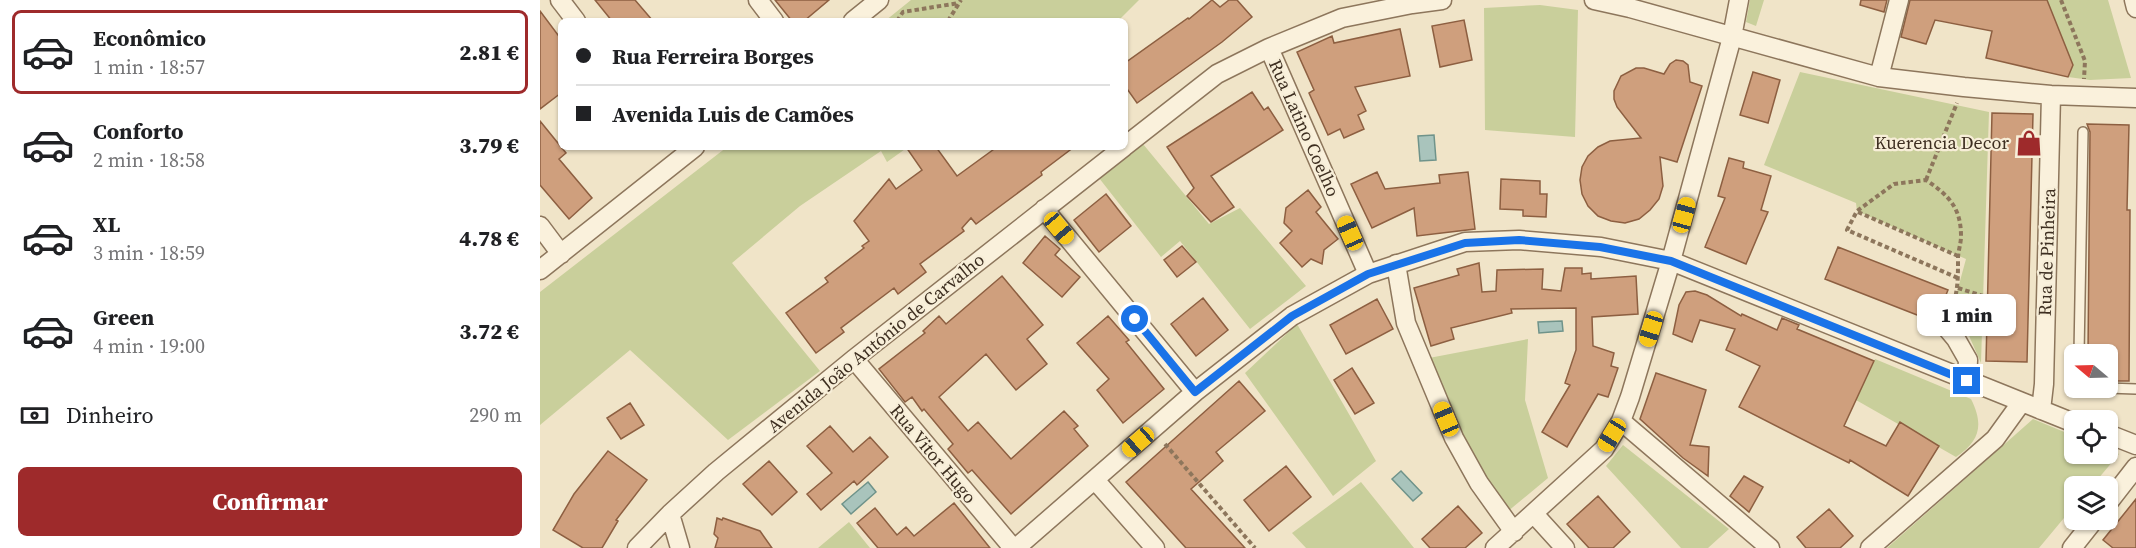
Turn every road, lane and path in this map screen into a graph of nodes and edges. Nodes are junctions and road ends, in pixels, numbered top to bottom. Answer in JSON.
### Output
{"nodes":[{"id":1,"x":560,"y":0,"type":"edge"},
{"id":2,"x":758,"y":0,"type":"edge"},
{"id":3,"x":879,"y":0,"type":"edge"},
{"id":4,"x":1442,"y":0,"type":"edge"},
{"id":5,"x":1594,"y":0,"type":"edge"},
{"id":6,"x":1740,"y":0,"type":"edge"},
{"id":7,"x":1899,"y":0,"type":"edge"},
{"id":8,"x":2061,"y":0,"type":"edge"},
{"id":9,"x":2134,"y":0,"type":"edge"},
{"id":10,"x":960,"y":1,"type":"edge"},
{"id":11,"x":2136,"y":9,"type":"edge"},
{"id":12,"x":574,"y":18,"type":"edge"},
{"id":13,"x":772,"y":18,"type":"edge"},
{"id":14,"x":857,"y":18,"type":"edge"},
{"id":15,"x":899,"y":18,"type":"edge"},
{"id":16,"x":950,"y":18,"type":"edge"},
{"id":17,"x":1732,"y":37,"type":"junction"},
{"id":18,"x":1269,"y":48,"type":"junction"},
{"id":19,"x":1879,"y":77,"type":"junction"},
{"id":20,"x":1964,"y":87,"type":"junction"},
{"id":21,"x":2051,"y":95,"type":"junction"},
{"id":22,"x":2084,"y":97,"type":"junction"},
{"id":23,"x":2136,"y":98,"type":"edge"},
{"id":24,"x":2083,"y":132,"type":"dead end"},
{"id":25,"x":1128,"y":143,"type":"edge"},
{"id":26,"x":1119,"y":150,"type":"edge"},
{"id":27,"x":676,"y":153,"type":"edge"},
{"id":28,"x":1926,"y":180,"type":"junction"},
{"id":29,"x":1044,"y":209,"type":"junction"},
{"id":30,"x":1857,"y":211,"type":"junction"},
{"id":31,"x":540,"y":226,"type":"edge"},
{"id":32,"x":561,"y":254,"type":"junction"},
{"id":33,"x":1958,"y":256,"type":"junction"},
{"id":34,"x":1671,"y":261,"type":"junction"},
{"id":35,"x":1396,"y":264,"type":"junction"},
{"id":36,"x":540,"y":270,"type":"edge"},
{"id":37,"x":1368,"y":274,"type":"junction"},
{"id":38,"x":1958,"y":278,"type":"junction"},
{"id":39,"x":1983,"y":296,"type":"dead end"},
{"id":40,"x":1946,"y":327,"type":"dead end"},
{"id":41,"x":2079,"y":344,"type":"edge"},
{"id":42,"x":854,"y":359,"type":"junction"},
{"id":43,"x":1967,"y":381,"type":"junction"},
{"id":44,"x":2118,"y":388,"type":"edge"},
{"id":45,"x":2136,"y":389,"type":"edge"},
{"id":46,"x":1195,"y":392,"type":"junction"},
{"id":47,"x":2021,"y":403,"type":"junction"},
{"id":48,"x":2041,"y":410,"type":"junction"},
{"id":49,"x":2064,"y":419,"type":"edge"},
{"id":50,"x":1621,"y":421,"type":"junction"},
{"id":51,"x":1153,"y":429,"type":"junction"},
{"id":52,"x":2118,"y":438,"type":"edge"},
{"id":53,"x":2136,"y":445,"type":"edge"},
{"id":54,"x":2136,"y":467,"type":"edge"},
{"id":55,"x":1095,"y":480,"type":"junction"},
{"id":56,"x":2118,"y":490,"type":"edge"},
{"id":57,"x":670,"y":514,"type":"junction"},
{"id":58,"x":1534,"y":514,"type":"junction"},
{"id":59,"x":2086,"y":530,"type":"edge"},
{"id":60,"x":1514,"y":532,"type":"junction"},
{"id":61,"x":637,"y":548,"type":"edge"},
{"id":62,"x":680,"y":548,"type":"edge"},
{"id":63,"x":1015,"y":548,"type":"edge"},
{"id":64,"x":1155,"y":548,"type":"edge"},
{"id":65,"x":1255,"y":548,"type":"edge"},
{"id":66,"x":1495,"y":548,"type":"edge"},
{"id":67,"x":1565,"y":548,"type":"edge"},
{"id":68,"x":1770,"y":548,"type":"edge"},
{"id":69,"x":1870,"y":548,"type":"edge"},
{"id":70,"x":2072,"y":548,"type":"edge"}],
"edges":[{"from":1,"to":12,"type":"street"},
{"from":2,"to":13,"type":"street"},
{"from":3,"to":14,"type":"street"},
{"from":4,"to":18,"type":"street","name":"Avenida João António de Carvalho"},
{"from":5,"to":17,"type":"street"},
{"from":6,"to":17,"type":"street"},
{"from":7,"to":19,"type":"street"},
{"from":8,"to":22,"type":"path"},
{"from":9,"to":11,"type":"street"},
{"from":10,"to":15,"type":"path"},
{"from":10,"to":16,"type":"path"},
{"from":17,"to":19,"type":"street"},
{"from":17,"to":34,"type":"street"},
{"from":18,"to":25,"type":"street","name":"Avenida João António de Carvalho"},
{"from":18,"to":37,"type":"street","name":"Rua Latino Coelho"},
{"from":19,"to":20,"type":"street"},
{"from":20,"to":21,"type":"street"},
{"from":20,"to":28,"type":"path"},
{"from":21,"to":22,"type":"street"},
{"from":21,"to":48,"type":"street","name":"Rua de Pinheira"},
{"from":22,"to":23,"type":"street"},
{"from":24,"to":41,"type":"lane"},
{"from":26,"to":29,"type":"street","name":"Avenida João António de Carvalho"},
{"from":27,"to":32,"type":"street"},
{"from":28,"to":30,"type":"path"},
{"from":28,"to":33,"type":"path"},
{"from":29,"to":42,"type":"street","name":"Avenida João António de Carvalho"},
{"from":29,"to":46,"type":"street"},
{"from":30,"to":33,"type":"path"},
{"from":30,"to":38,"type":"path"},
{"from":31,"to":32,"type":"street"},
{"from":32,"to":36,"type":"street"},
{"from":33,"to":38,"type":"path"},
{"from":34,"to":35,"type":"street"},
{"from":34,"to":43,"type":"street"},
{"from":34,"to":50,"type":"street"},
{"from":35,"to":37,"type":"street"},
{"from":35,"to":60,"type":"street"},
{"from":37,"to":46,"type":"street"},
{"from":38,"to":39,"type":"path"},
{"from":40,"to":43,"type":"street"},
{"from":42,"to":57,"type":"street","name":"Avenida João António de Carvalho"},
{"from":42,"to":63,"type":"street","name":"Rua Vitor Hugo"},
{"from":43,"to":47,"type":"street"},
{"from":44,"to":45,"type":"lane"},
{"from":46,"to":51,"type":"street"},
{"from":47,"to":48,"type":"street"},
{"from":47,"to":69,"type":"street"},
{"from":48,"to":49,"type":"street"},
{"from":50,"to":58,"type":"street"},
{"from":50,"to":68,"type":"street"},
{"from":51,"to":55,"type":"street"},
{"from":51,"to":65,"type":"path"},
{"from":52,"to":53,"type":"street"},
{"from":54,"to":56,"type":"street"},
{"from":55,"to":63,"type":"street"},
{"from":55,"to":64,"type":"street"},
{"from":57,"to":61,"type":"street","name":"Avenida João António de Carvalho"},
{"from":57,"to":62,"type":"street"},
{"from":58,"to":60,"type":"street"},
{"from":58,"to":67,"type":"street"},
{"from":59,"to":70,"type":"street"},
{"from":60,"to":66,"type":"street"}]}
